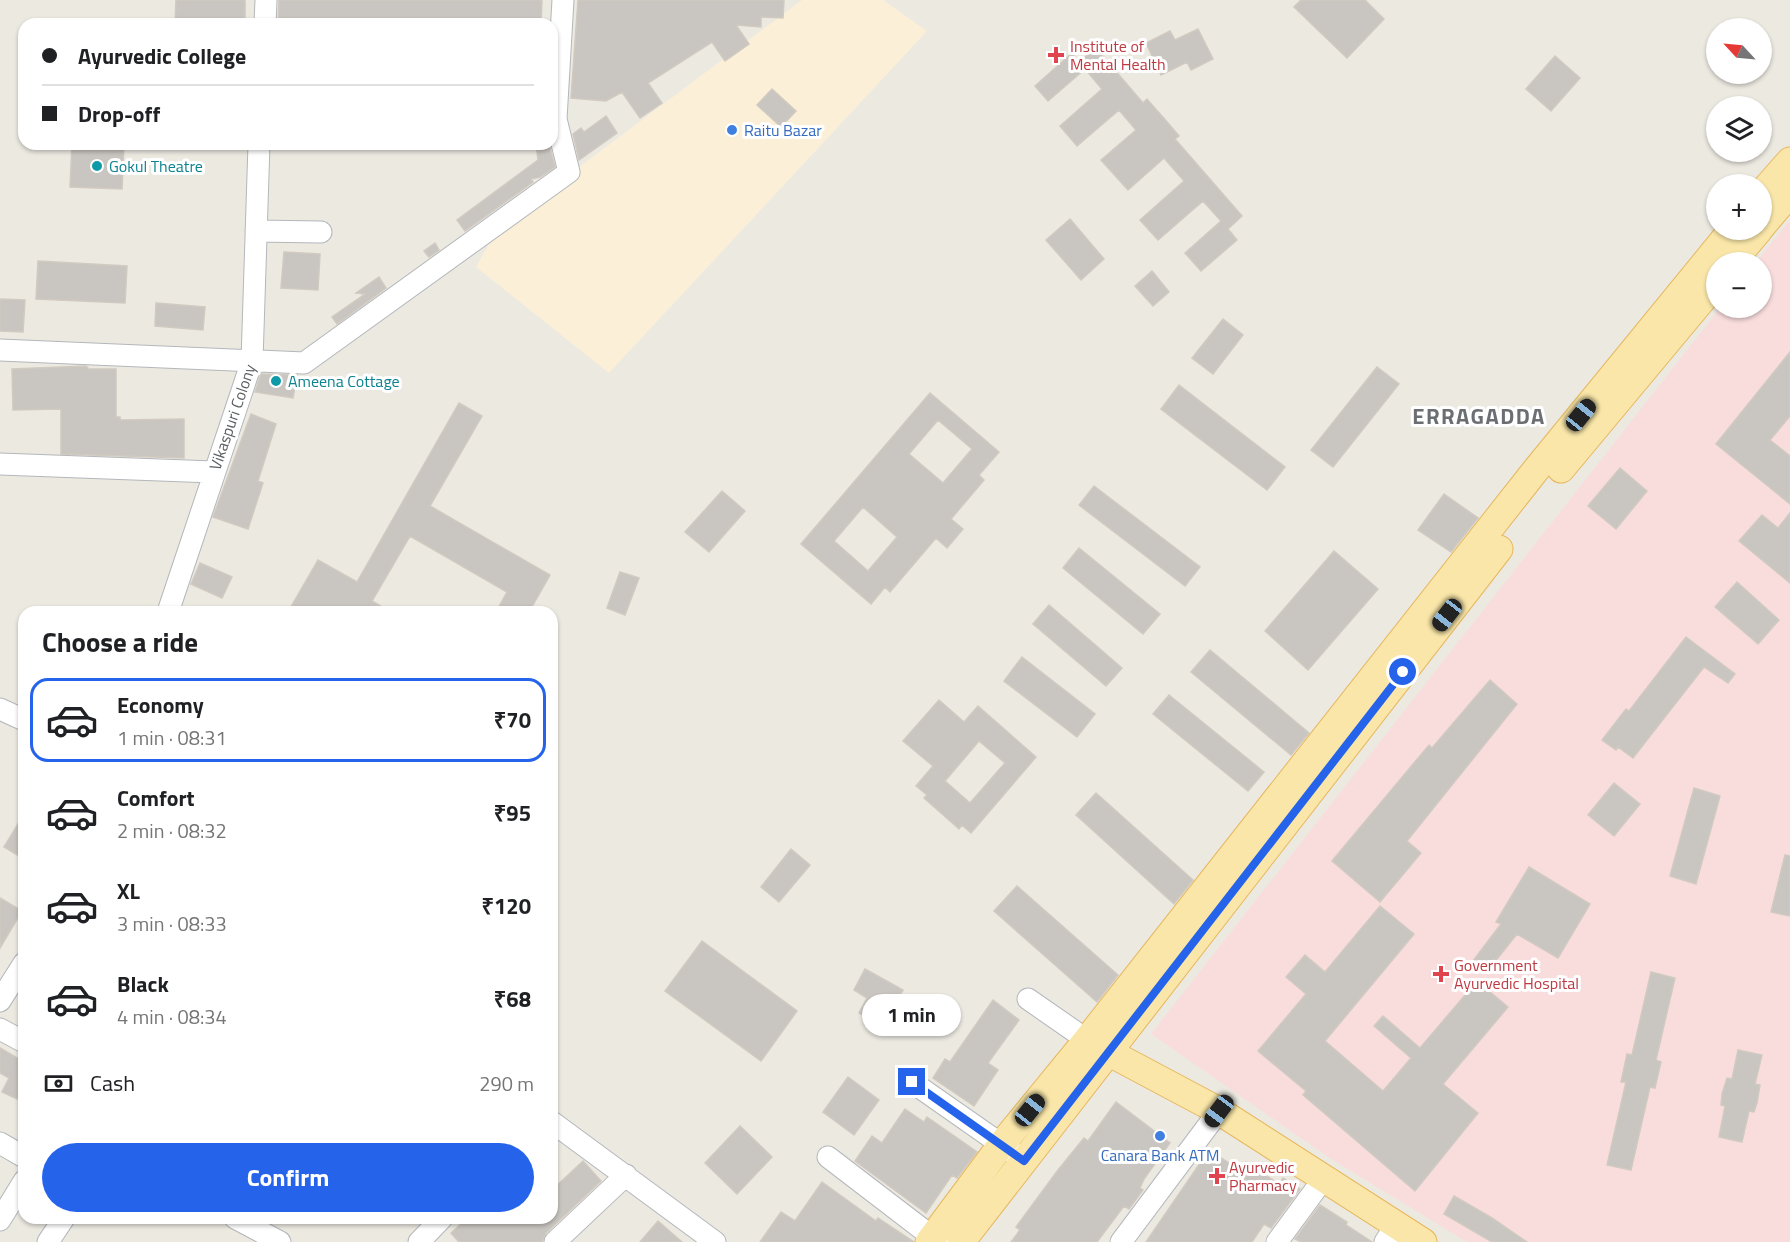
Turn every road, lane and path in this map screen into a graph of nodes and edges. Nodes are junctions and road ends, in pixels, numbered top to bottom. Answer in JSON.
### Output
{"nodes":[{"id":1,"x":266,"y":0,"type":"edge"},
{"id":2,"x":563,"y":0,"type":"edge"},
{"id":3,"x":265,"y":18,"type":"edge"},
{"id":4,"x":558,"y":67,"type":"edge"},
{"id":5,"x":558,"y":134,"type":"edge"},
{"id":6,"x":260,"y":150,"type":"edge"},
{"id":7,"x":1790,"y":161,"type":"edge"},
{"id":8,"x":1772,"y":181,"type":"edge"},
{"id":9,"x":1790,"y":193,"type":"edge"},
{"id":10,"x":1772,"y":214,"type":"edge"},
{"id":11,"x":256,"y":231,"type":"junction"},
{"id":12,"x":321,"y":232,"type":"dead end"},
{"id":13,"x":1724,"y":240,"type":"edge"},
{"id":14,"x":1750,"y":240,"type":"edge"},
{"id":15,"x":1740,"y":252,"type":"edge"},
{"id":16,"x":1706,"y":295,"type":"edge"},
{"id":17,"x":0,"y":350,"type":"edge"},
{"id":18,"x":252,"y":361,"type":"junction"},
{"id":19,"x":0,"y":464,"type":"edge"},
{"id":20,"x":213,"y":472,"type":"junction"},
{"id":21,"x":170,"y":606,"type":"edge"},
{"id":22,"x":0,"y":708,"type":"edge"},
{"id":23,"x":18,"y":717,"type":"edge"},
{"id":24,"x":18,"y":972,"type":"edge"},
{"id":25,"x":1028,"y":999,"type":"dead end"},
{"id":26,"x":0,"y":1001,"type":"edge"},
{"id":27,"x":0,"y":1029,"type":"edge"},
{"id":28,"x":18,"y":1038,"type":"edge"},
{"id":29,"x":1099,"y":1046,"type":"junction"},
{"id":30,"x":912,"y":1082,"type":"dead end"},
{"id":31,"x":1219,"y":1111,"type":"junction"},
{"id":32,"x":558,"y":1126,"type":"edge"},
{"id":33,"x":1002,"y":1144,"type":"junction"},
{"id":34,"x":828,"y":1157,"type":"dead end"},
{"id":35,"x":1024,"y":1161,"type":"junction"},
{"id":36,"x":626,"y":1175,"type":"junction"},
{"id":37,"x":1324,"y":1178,"type":"junction"},
{"id":38,"x":18,"y":1191,"type":"edge"},
{"id":39,"x":0,"y":1220,"type":"edge"},
{"id":40,"x":60,"y":1224,"type":"edge"},
{"id":41,"x":246,"y":1224,"type":"edge"},
{"id":42,"x":436,"y":1224,"type":"edge"},
{"id":43,"x":1390,"y":1233,"type":"edge"},
{"id":44,"x":707,"y":1240,"type":"edge"},
{"id":45,"x":934,"y":1240,"type":"edge"},
{"id":46,"x":48,"y":1242,"type":"edge"},
{"id":47,"x":280,"y":1242,"type":"edge"},
{"id":48,"x":419,"y":1242,"type":"edge"},
{"id":49,"x":555,"y":1242,"type":"edge"},
{"id":50,"x":961,"y":1242,"type":"edge"},
{"id":51,"x":1121,"y":1242,"type":"edge"},
{"id":52,"x":1277,"y":1242,"type":"edge"},
{"id":53,"x":1423,"y":1242,"type":"edge"}],
"edges":[{"from":1,"to":3,"type":"street"},
{"from":2,"to":4,"type":"street"},
{"from":5,"to":18,"type":"street"},
{"from":6,"to":11,"type":"street","name":"Vikaspuri Colony"},
{"from":7,"to":8,"type":"main road"},
{"from":9,"to":10,"type":"main road"},
{"from":11,"to":12,"type":"street"},
{"from":11,"to":18,"type":"street","name":"Vikaspuri Colony"},
{"from":13,"to":29,"type":"main road"},
{"from":14,"to":15,"type":"main road"},
{"from":16,"to":29,"type":"main road"},
{"from":17,"to":18,"type":"street"},
{"from":18,"to":20,"type":"street","name":"Vikaspuri Colony"},
{"from":19,"to":20,"type":"street"},
{"from":20,"to":21,"type":"street","name":"Vikaspuri Colony"},
{"from":22,"to":23,"type":"street"},
{"from":24,"to":26,"type":"street"},
{"from":25,"to":29,"type":"street"},
{"from":27,"to":28,"type":"street"},
{"from":29,"to":31,"type":"main road"},
{"from":29,"to":33,"type":"main road"},
{"from":29,"to":35,"type":"main road"},
{"from":30,"to":33,"type":"street"},
{"from":31,"to":37,"type":"main road"},
{"from":31,"to":51,"type":"street"},
{"from":32,"to":36,"type":"street"},
{"from":33,"to":35,"type":"street"},
{"from":33,"to":45,"type":"main road"},
{"from":34,"to":45,"type":"street"},
{"from":35,"to":50,"type":"main road"},
{"from":36,"to":44,"type":"street"},
{"from":36,"to":49,"type":"street"},
{"from":37,"to":43,"type":"main road"},
{"from":37,"to":52,"type":"street"},
{"from":38,"to":39,"type":"street"},
{"from":40,"to":46,"type":"street"},
{"from":41,"to":47,"type":"street"},
{"from":42,"to":48,"type":"street"},
{"from":43,"to":53,"type":"main road"}]}
